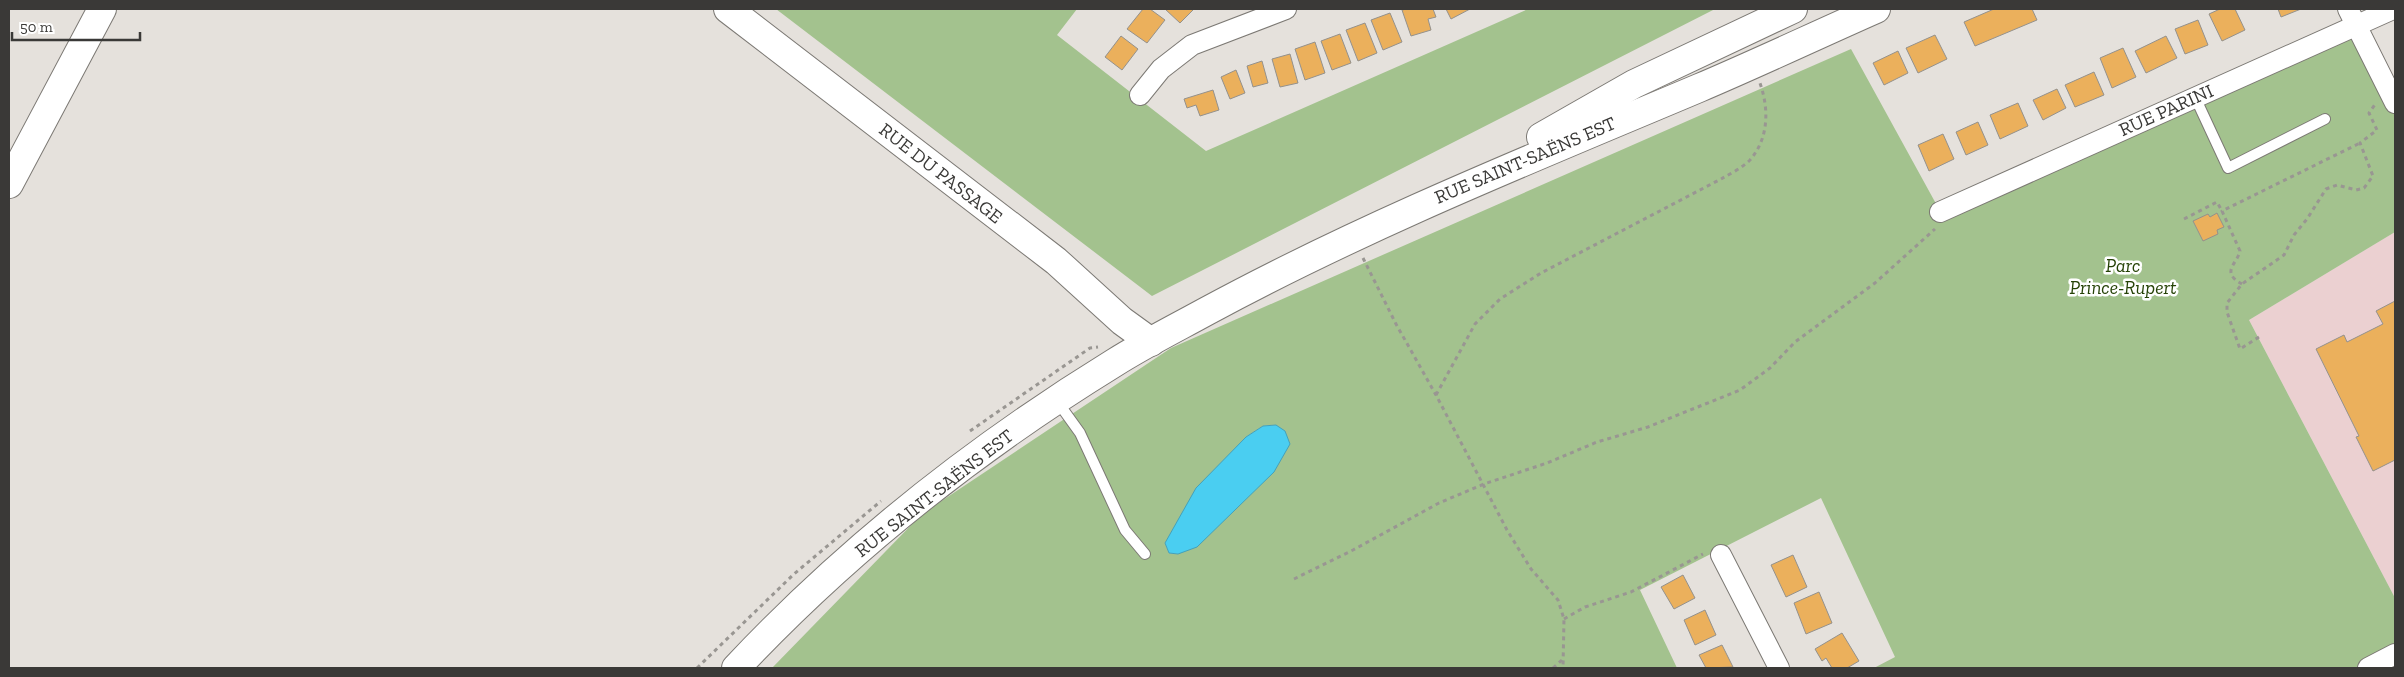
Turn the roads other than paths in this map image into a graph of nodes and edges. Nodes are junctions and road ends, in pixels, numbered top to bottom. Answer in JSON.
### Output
{"nodes":[{"id":1,"x":102,"y":9,"type":"edge"},
{"id":2,"x":728,"y":9,"type":"edge"},
{"id":3,"x":1793,"y":9,"type":"edge"},
{"id":4,"x":1876,"y":9,"type":"edge"},
{"id":5,"x":2393,"y":9,"type":"edge"},
{"id":6,"x":1275,"y":11,"type":"edge"},
{"id":7,"x":1841,"y":16,"type":"edge"},
{"id":8,"x":2352,"y":17,"type":"edge"},
{"id":9,"x":1140,"y":96,"type":"dead end"},
{"id":10,"x":2195,"y":97,"type":"junction"},
{"id":11,"x":2394,"y":100,"type":"edge"},
{"id":12,"x":2325,"y":119,"type":"dead end"},
{"id":13,"x":9,"y":184,"type":"edge"},
{"id":14,"x":1422,"y":205,"type":"junction"},
{"id":15,"x":1940,"y":212,"type":"road end"},
{"id":16,"x":1151,"y":342,"type":"junction"},
{"id":17,"x":1057,"y":400,"type":"junction"},
{"id":18,"x":1145,"y":554,"type":"dead end"},
{"id":19,"x":1721,"y":555,"type":"road end"},
{"id":20,"x":2395,"y":654,"type":"edge"},
{"id":21,"x":736,"y":668,"type":"edge"},
{"id":22,"x":1779,"y":668,"type":"edge"},
{"id":23,"x":2368,"y":668,"type":"edge"}],
"edges":[{"from":1,"to":13,"type":"main road"},
{"from":2,"to":16,"type":"main road","name":"RUE DU PASSAGE"},
{"from":3,"to":14,"type":"main road","name":"RUE SAINT-SAËNS EST"},
{"from":4,"to":7,"type":"main road","name":"RUE SAINT-SAËNS EST"},
{"from":5,"to":8,"type":"street","name":"RUE PARINI"},
{"from":6,"to":9,"type":"street"},
{"from":7,"to":14,"type":"main road","name":"RUE SAINT-SAËNS EST"},
{"from":8,"to":10,"type":"street","name":"RUE PARINI"},
{"from":8,"to":11,"type":"street"},
{"from":10,"to":12,"type":"lane"},
{"from":10,"to":15,"type":"street","name":"RUE PARINI"},
{"from":14,"to":16,"type":"main road","name":"RUE SAINT-SAËNS EST"},
{"from":16,"to":17,"type":"main road","name":"RUE SAINT-SAËNS EST"},
{"from":17,"to":18,"type":"lane"},
{"from":17,"to":21,"type":"main road","name":"RUE SAINT-SAËNS EST"},
{"from":19,"to":22,"type":"street"},
{"from":20,"to":23,"type":"street"}]}
